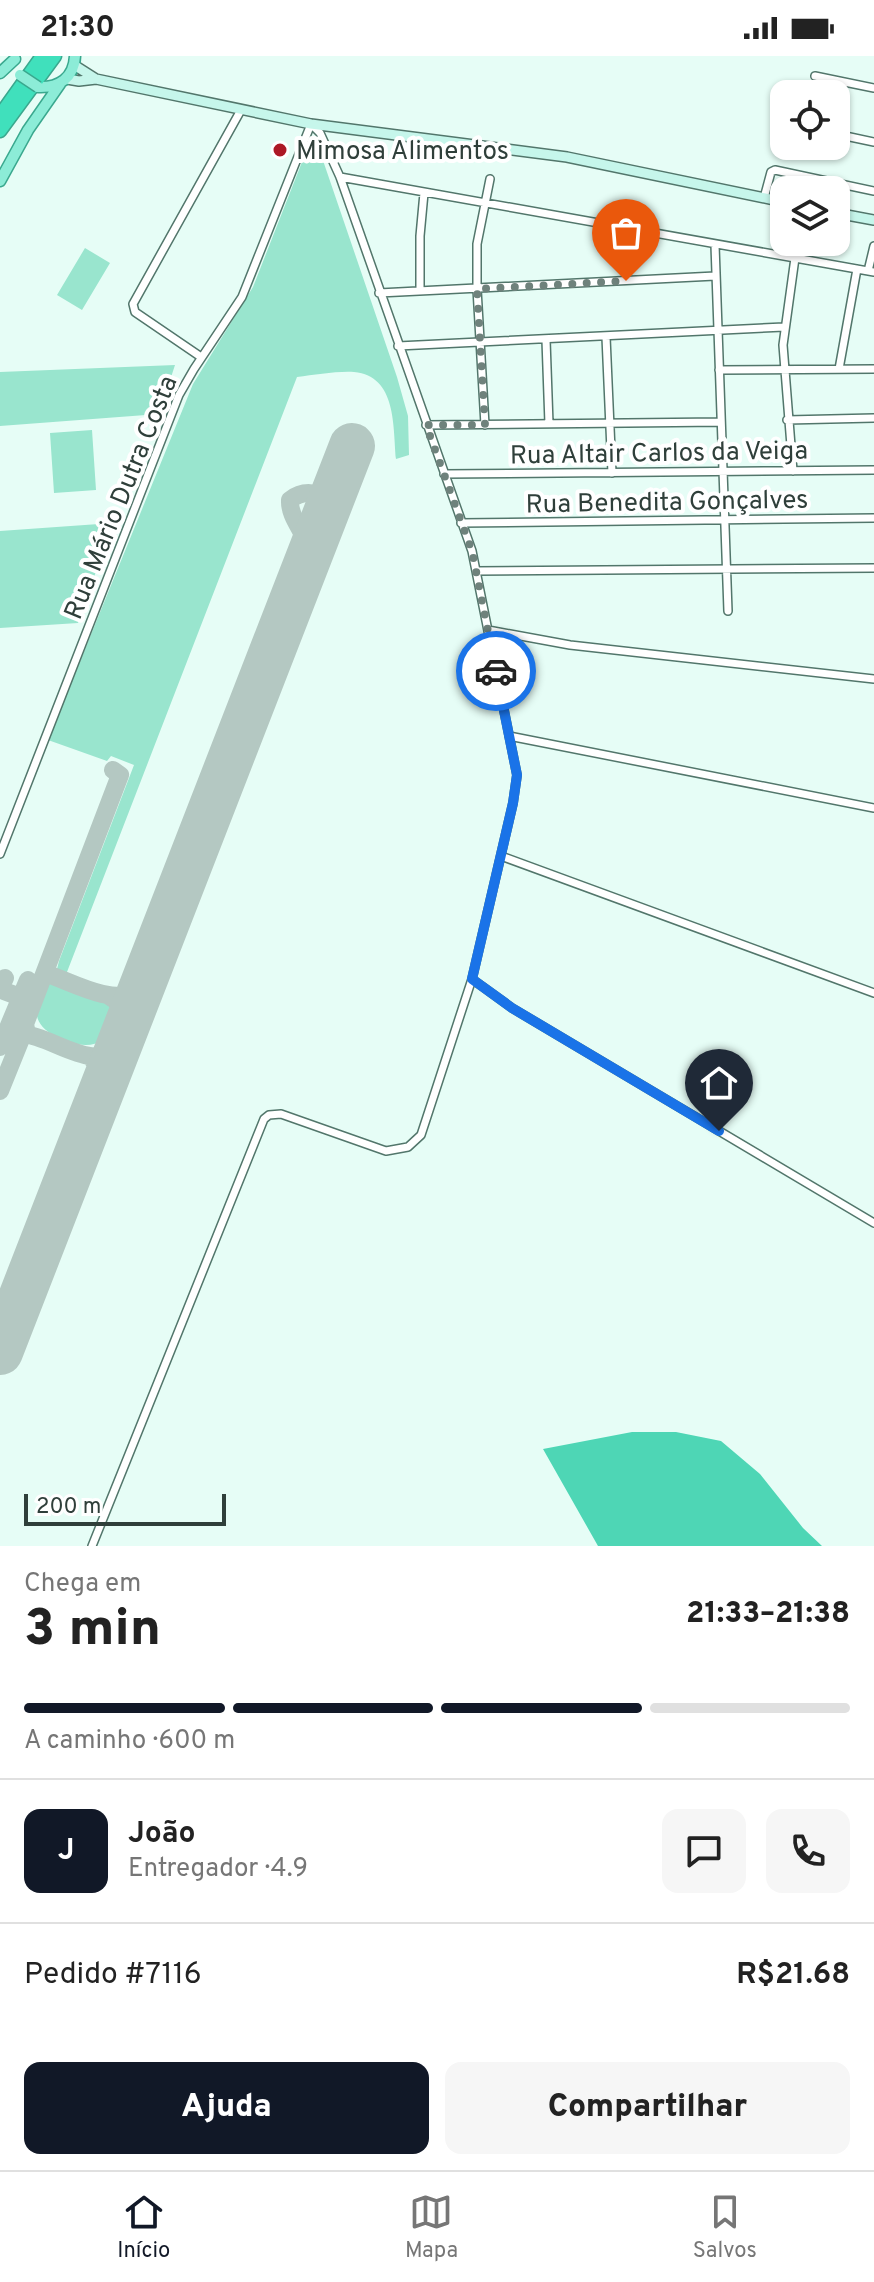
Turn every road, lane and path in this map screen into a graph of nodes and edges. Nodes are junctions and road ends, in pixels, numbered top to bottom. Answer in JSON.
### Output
{"nodes":[{"id":1,"x":42,"y":56,"type":"edge"},
{"id":2,"x":55,"y":56,"type":"edge"},
{"id":3,"x":15,"y":57,"type":"edge"},
{"id":4,"x":77,"y":60,"type":"edge"},
{"id":5,"x":0,"y":73,"type":"edge"},
{"id":6,"x":815,"y":76,"type":"dead end"},
{"id":7,"x":96,"y":79,"type":"junction"},
{"id":8,"x":63,"y":81,"type":"junction"},
{"id":9,"x":874,"y":88,"type":"edge"},
{"id":10,"x":241,"y":110,"type":"junction"},
{"id":11,"x":0,"y":115,"type":"edge"},
{"id":12,"x":311,"y":124,"type":"junction"},
{"id":13,"x":0,"y":131,"type":"edge"},
{"id":14,"x":850,"y":137,"type":"edge"},
{"id":15,"x":874,"y":142,"type":"edge"},
{"id":16,"x":340,"y":177,"type":"junction"},
{"id":17,"x":490,"y":179,"type":"dead end"},
{"id":18,"x":0,"y":181,"type":"edge"},
{"id":19,"x":874,"y":191,"type":"edge"},
{"id":20,"x":424,"y":193,"type":"junction"},
{"id":21,"x":764,"y":198,"type":"junction"},
{"id":22,"x":770,"y":199,"type":"edge"},
{"id":23,"x":485,"y":204,"type":"junction"},
{"id":24,"x":850,"y":216,"type":"edge"},
{"id":25,"x":874,"y":220,"type":"edge"},
{"id":26,"x":715,"y":245,"type":"junction"},
{"id":27,"x":874,"y":246,"type":"edge"},
{"id":28,"x":795,"y":258,"type":"junction"},
{"id":29,"x":857,"y":269,"type":"junction"},
{"id":30,"x":871,"y":272,"type":"edge"},
{"id":31,"x":715,"y":276,"type":"junction"},
{"id":32,"x":477,"y":289,"type":"junction"},
{"id":33,"x":420,"y":291,"type":"junction"},
{"id":34,"x":379,"y":293,"type":"junction"},
{"id":35,"x":784,"y":327,"type":"junction"},
{"id":36,"x":717,"y":330,"type":"junction"},
{"id":37,"x":606,"y":337,"type":"junction"},
{"id":38,"x":546,"y":340,"type":"junction"},
{"id":39,"x":480,"y":343,"type":"junction"},
{"id":40,"x":398,"y":346,"type":"junction"},
{"id":41,"x":201,"y":357,"type":"junction"},
{"id":42,"x":784,"y":369,"type":"junction"},
{"id":43,"x":839,"y":369,"type":"junction"},
{"id":44,"x":874,"y":369,"type":"edge"},
{"id":45,"x":719,"y":370,"type":"junction"},
{"id":46,"x":874,"y":418,"type":"edge"},
{"id":47,"x":787,"y":420,"type":"junction"},
{"id":48,"x":721,"y":422,"type":"junction"},
{"id":49,"x":610,"y":423,"type":"junction"},
{"id":50,"x":549,"y":424,"type":"junction"},
{"id":51,"x":426,"y":425,"type":"junction"},
{"id":52,"x":485,"y":425,"type":"junction"},
{"id":53,"x":874,"y":470,"type":"edge"},
{"id":54,"x":793,"y":471,"type":"junction"},
{"id":55,"x":722,"y":472,"type":"junction"},
{"id":56,"x":612,"y":473,"type":"junction"},
{"id":57,"x":444,"y":474,"type":"junction"},
{"id":58,"x":874,"y":518,"type":"edge"},
{"id":59,"x":725,"y":521,"type":"junction"},
{"id":60,"x":461,"y":523,"type":"junction"},
{"id":61,"x":728,"y":568,"type":"junction"},
{"id":62,"x":874,"y":568,"type":"edge"},
{"id":63,"x":476,"y":571,"type":"junction"},
{"id":64,"x":728,"y":611,"type":"dead end"},
{"id":65,"x":488,"y":630,"type":"junction"},
{"id":66,"x":874,"y":679,"type":"edge"},
{"id":67,"x":509,"y":736,"type":"junction"},
{"id":68,"x":874,"y":808,"type":"edge"},
{"id":69,"x":0,"y":854,"type":"edge"},
{"id":70,"x":501,"y":856,"type":"junction"},
{"id":71,"x":472,"y":979,"type":"junction"},
{"id":72,"x":874,"y":993,"type":"edge"},
{"id":73,"x":874,"y":1223,"type":"edge"},
{"id":74,"x":92,"y":1546,"type":"edge"}],
"edges":[{"from":1,"to":11,"type":"highway"},
{"from":2,"to":13,"type":"highway"},
{"from":3,"to":5,"type":"main road"},
{"from":3,"to":8,"type":"main road","bridge":true},
{"from":4,"to":7,"type":"street"},
{"from":4,"to":8,"type":"main road"},
{"from":6,"to":9,"type":"street"},
{"from":7,"to":8,"type":"street"},
{"from":7,"to":10,"type":"street"},
{"from":8,"to":18,"type":"main road"},
{"from":10,"to":12,"type":"street"},
{"from":10,"to":41,"type":"street","name":"Rua Mário Dutra Costa"},
{"from":12,"to":16,"type":"street"},
{"from":12,"to":21,"type":"street"},
{"from":12,"to":41,"type":"street"},
{"from":14,"to":15,"type":"street"},
{"from":16,"to":20,"type":"street"},
{"from":16,"to":34,"type":"street"},
{"from":17,"to":23,"type":"street"},
{"from":19,"to":21,"type":"street"},
{"from":20,"to":23,"type":"street"},
{"from":20,"to":33,"type":"street"},
{"from":21,"to":22,"type":"street"},
{"from":23,"to":26,"type":"street"},
{"from":23,"to":32,"type":"street"},
{"from":24,"to":25,"type":"street"},
{"from":26,"to":28,"type":"street"},
{"from":26,"to":31,"type":"street"},
{"from":27,"to":30,"type":"street"},
{"from":28,"to":29,"type":"street"},
{"from":28,"to":35,"type":"street"},
{"from":29,"to":30,"type":"street"},
{"from":29,"to":43,"type":"street"},
{"from":31,"to":32,"type":"street"},
{"from":31,"to":36,"type":"street"},
{"from":32,"to":33,"type":"street"},
{"from":32,"to":39,"type":"street"},
{"from":33,"to":34,"type":"street"},
{"from":34,"to":40,"type":"street"},
{"from":35,"to":36,"type":"street"},
{"from":35,"to":42,"type":"street"},
{"from":36,"to":37,"type":"street"},
{"from":36,"to":45,"type":"street"},
{"from":37,"to":38,"type":"street"},
{"from":37,"to":49,"type":"street"},
{"from":38,"to":39,"type":"street"},
{"from":38,"to":50,"type":"street"},
{"from":39,"to":40,"type":"street"},
{"from":39,"to":52,"type":"street"},
{"from":40,"to":51,"type":"street"},
{"from":41,"to":69,"type":"street","name":"Rua Mário Dutra Costa"},
{"from":42,"to":43,"type":"street"},
{"from":42,"to":45,"type":"street"},
{"from":42,"to":47,"type":"street"},
{"from":43,"to":44,"type":"street"},
{"from":45,"to":48,"type":"street"},
{"from":46,"to":47,"type":"street"},
{"from":47,"to":54,"type":"street"},
{"from":48,"to":49,"type":"street"},
{"from":48,"to":55,"type":"street"},
{"from":49,"to":50,"type":"street"},
{"from":49,"to":56,"type":"street"},
{"from":50,"to":52,"type":"street"},
{"from":51,"to":52,"type":"street"},
{"from":51,"to":57,"type":"street"},
{"from":53,"to":54,"type":"street","name":"Rua Altair Carlos da Veiga"},
{"from":54,"to":55,"type":"street","name":"Rua Altair Carlos da Veiga"},
{"from":55,"to":56,"type":"street","name":"Rua Altair Carlos da Veiga"},
{"from":55,"to":59,"type":"street"},
{"from":56,"to":57,"type":"street","name":"Rua Altair Carlos da Veiga"},
{"from":57,"to":60,"type":"street"},
{"from":58,"to":59,"type":"street","name":"Rua Benedita Gonçalves"},
{"from":59,"to":60,"type":"street","name":"Rua Benedita Gonçalves"},
{"from":59,"to":61,"type":"street"},
{"from":60,"to":63,"type":"street"},
{"from":61,"to":62,"type":"street"},
{"from":61,"to":63,"type":"street"},
{"from":61,"to":64,"type":"street"},
{"from":63,"to":65,"type":"street"},
{"from":65,"to":66,"type":"street"},
{"from":65,"to":67,"type":"street"},
{"from":67,"to":68,"type":"street"},
{"from":67,"to":70,"type":"street"},
{"from":70,"to":71,"type":"street"},
{"from":70,"to":72,"type":"street"},
{"from":71,"to":73,"type":"street"},
{"from":71,"to":74,"type":"street"}]}
